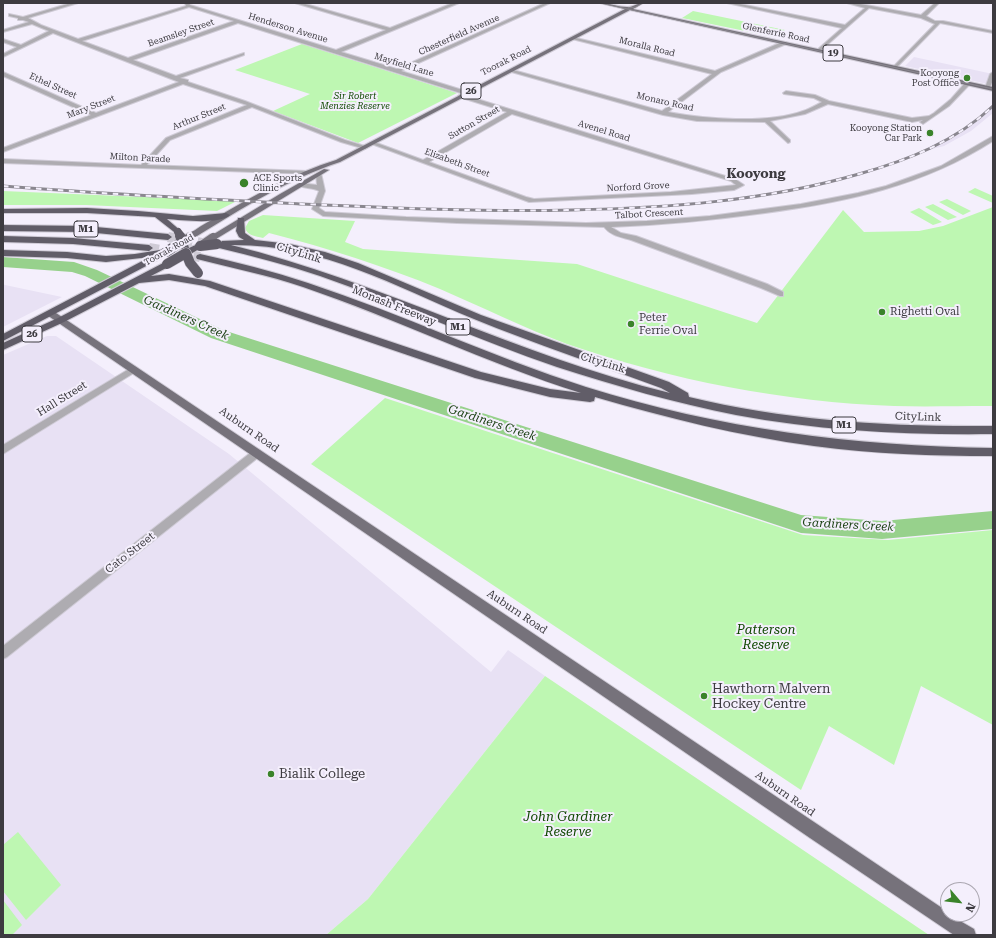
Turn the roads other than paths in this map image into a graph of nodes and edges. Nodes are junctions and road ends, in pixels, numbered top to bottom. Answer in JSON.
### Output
{"nodes":[{"id":1,"x":76,"y":3,"type":"edge"},
{"id":2,"x":297,"y":3,"type":"edge"},
{"id":3,"x":321,"y":3,"type":"edge"},
{"id":4,"x":457,"y":3,"type":"edge"},
{"id":5,"x":548,"y":3,"type":"edge"},
{"id":6,"x":602,"y":3,"type":"edge"},
{"id":7,"x":641,"y":3,"type":"edge"},
{"id":8,"x":729,"y":3,"type":"edge"},
{"id":9,"x":849,"y":3,"type":"edge"},
{"id":10,"x":937,"y":3,"type":"edge"},
{"id":11,"x":188,"y":4,"type":"edge"},
{"id":12,"x":311,"y":7,"type":"junction"},
{"id":13,"x":868,"y":7,"type":"junction"},
{"id":14,"x":630,"y":9,"type":"junction"},
{"id":15,"x":9,"y":14,"type":"dead end"},
{"id":16,"x":924,"y":17,"type":"junction"},
{"id":17,"x":21,"y":18,"type":"junction"},
{"id":18,"x":239,"y":21,"type":"junction"},
{"id":19,"x":30,"y":23,"type":"junction"},
{"id":20,"x":935,"y":24,"type":"junction"},
{"id":21,"x":846,"y":27,"type":"junction"},
{"id":22,"x":391,"y":30,"type":"junction"},
{"id":23,"x":3,"y":31,"type":"edge"},
{"id":24,"x":53,"y":31,"type":"junction"},
{"id":25,"x":993,"y":32,"type":"edge"},
{"id":26,"x":574,"y":38,"type":"junction"},
{"id":27,"x":3,"y":40,"type":"edge"},
{"id":28,"x":79,"y":40,"type":"junction"},
{"id":29,"x":784,"y":43,"type":"junction"},
{"id":30,"x":21,"y":47,"type":"junction"},
{"id":31,"x":819,"y":50,"type":"junction"},
{"id":32,"x":336,"y":52,"type":"junction"},
{"id":33,"x":242,"y":54,"type":"dead end"},
{"id":34,"x":3,"y":56,"type":"edge"},
{"id":35,"x":129,"y":59,"type":"junction"},
{"id":36,"x":896,"y":67,"type":"junction"},
{"id":37,"x":397,"y":71,"type":"junction"},
{"id":38,"x":511,"y":71,"type":"junction"},
{"id":39,"x":716,"y":73,"type":"junction"},
{"id":40,"x":3,"y":74,"type":"edge"},
{"id":41,"x":993,"y":74,"type":"edge"},
{"id":42,"x":181,"y":79,"type":"junction"},
{"id":43,"x":968,"y":83,"type":"junction"},
{"id":44,"x":990,"y":88,"type":"edge"},
{"id":45,"x":468,"y":93,"type":"junction"},
{"id":46,"x":786,"y":93,"type":"dead end"},
{"id":47,"x":461,"y":96,"type":"junction"},
{"id":48,"x":826,"y":101,"type":"junction"},
{"id":49,"x":249,"y":107,"type":"junction"},
{"id":50,"x":511,"y":112,"type":"junction"},
{"id":51,"x":663,"y":113,"type":"junction"},
{"id":52,"x":95,"y":115,"type":"junction"},
{"id":53,"x":766,"y":120,"type":"junction"},
{"id":54,"x":993,"y":138,"type":"edge"},
{"id":55,"x":788,"y":141,"type":"dead end"},
{"id":56,"x":372,"y":143,"type":"junction"},
{"id":57,"x":362,"y":148,"type":"junction"},
{"id":58,"x":3,"y":150,"type":"edge"},
{"id":59,"x":3,"y":161,"type":"edge"},
{"id":60,"x":338,"y":161,"type":"junction"},
{"id":61,"x":424,"y":162,"type":"junction"},
{"id":62,"x":142,"y":167,"type":"junction"},
{"id":63,"x":276,"y":173,"type":"junction"},
{"id":64,"x":307,"y":173,"type":"junction"},
{"id":65,"x":319,"y":174,"type":"junction"},
{"id":66,"x":285,"y":183,"type":"junction"},
{"id":67,"x":300,"y":185,"type":"junction"},
{"id":68,"x":741,"y":185,"type":"joint"},
{"id":69,"x":322,"y":190,"type":"junction"},
{"id":70,"x":535,"y":201,"type":"joint"},
{"id":71,"x":3,"y":212,"type":"edge"},
{"id":72,"x":157,"y":215,"type":"junction"},
{"id":73,"x":226,"y":215,"type":"junction"},
{"id":74,"x":241,"y":220,"type":"junction"},
{"id":75,"x":622,"y":224,"type":"junction"},
{"id":76,"x":606,"y":225,"type":"junction"},
{"id":77,"x":3,"y":228,"type":"edge"},
{"id":78,"x":168,"y":237,"type":"tunnel mouth"},
{"id":79,"x":633,"y":238,"type":"junction"},
{"id":80,"x":3,"y":239,"type":"edge"},
{"id":81,"x":252,"y":241,"type":"junction"},
{"id":82,"x":200,"y":246,"type":"junction"},
{"id":83,"x":222,"y":246,"type":"tunnel mouth"},
{"id":84,"x":149,"y":248,"type":"tunnel mouth"},
{"id":85,"x":185,"y":248,"type":"junction"},
{"id":86,"x":166,"y":252,"type":"junction"},
{"id":87,"x":3,"y":253,"type":"edge"},
{"id":88,"x":200,"y":257,"type":"tunnel mouth"},
{"id":89,"x":104,"y":259,"type":"junction"},
{"id":90,"x":139,"y":280,"type":"junction"},
{"id":91,"x":207,"y":283,"type":"junction"},
{"id":92,"x":107,"y":284,"type":"junction"},
{"id":93,"x":780,"y":294,"type":"dead end"},
{"id":94,"x":50,"y":313,"type":"junction"},
{"id":95,"x":61,"y":320,"type":"junction"},
{"id":96,"x":3,"y":338,"type":"edge"},
{"id":97,"x":3,"y":347,"type":"edge"},
{"id":98,"x":134,"y":369,"type":"junction"},
{"id":99,"x":621,"y":402,"type":"junction"},
{"id":100,"x":696,"y":402,"type":"junction"},
{"id":101,"x":993,"y":430,"type":"edge"},
{"id":102,"x":3,"y":450,"type":"edge"},
{"id":103,"x":993,"y":452,"type":"edge"},
{"id":104,"x":257,"y":453,"type":"junction"},
{"id":105,"x":3,"y":653,"type":"edge"},
{"id":106,"x":968,"y":935,"type":"edge"}],
"edges":[{"from":1,"to":17,"type":"street"},
{"from":2,"to":12,"type":"street"},
{"from":3,"to":12,"type":"street"},
{"from":4,"to":22,"type":"street"},
{"from":5,"to":37,"type":"street","name":"Chesterfield Avenue"},
{"from":6,"to":14,"type":"main road","name":"Glenferrie Road","number":"19"},
{"from":7,"to":14,"type":"main road","name":"Toorak Road","number":"26"},
{"from":8,"to":21,"type":"street"},
{"from":9,"to":13,"type":"street"},
{"from":10,"to":16,"type":"street"},
{"from":11,"to":18,"type":"street","name":"Henderson Avenue"},
{"from":11,"to":28,"type":"street"},
{"from":12,"to":22,"type":"street"},
{"from":13,"to":16,"type":"street"},
{"from":13,"to":21,"type":"street"},
{"from":14,"to":26,"type":"main road","name":"Toorak Road","number":"26"},
{"from":14,"to":29,"type":"main road","name":"Glenferrie Road","number":"19"},
{"from":15,"to":17,"type":"street"},
{"from":16,"to":20,"type":"street"},
{"from":17,"to":19,"type":"street"},
{"from":18,"to":32,"type":"street","name":"Henderson Avenue"},
{"from":18,"to":35,"type":"street","name":"Beamsley Street"},
{"from":19,"to":23,"type":"street"},
{"from":19,"to":24,"type":"street"},
{"from":20,"to":25,"type":"street"},
{"from":20,"to":36,"type":"street"},
{"from":21,"to":31,"type":"street"},
{"from":22,"to":32,"type":"street"},
{"from":24,"to":28,"type":"street"},
{"from":24,"to":30,"type":"street"},
{"from":26,"to":38,"type":"main road","name":"Toorak Road","number":"26"},
{"from":26,"to":39,"type":"street","name":"Moralla Road"},
{"from":27,"to":30,"type":"street"},
{"from":28,"to":35,"type":"street"},
{"from":29,"to":31,"type":"main road","name":"Glenferrie Road","number":"19"},
{"from":29,"to":39,"type":"street"},
{"from":30,"to":34,"type":"street"},
{"from":31,"to":36,"type":"main road","name":"Glenferrie Road","number":"19"},
{"from":32,"to":37,"type":"street","name":"Mayfield Lane"},
{"from":33,"to":42,"type":"street","name":"Mary Street"},
{"from":35,"to":42,"type":"street"},
{"from":36,"to":43,"type":"main road","name":"Glenferrie Road","number":"19"},
{"from":37,"to":45,"type":"street","name":"Mayfield Lane"},
{"from":38,"to":45,"type":"main road","name":"Toorak Road","number":"26"},
{"from":38,"to":51,"type":"street","name":"Monaro Road"},
{"from":39,"to":51,"type":"street"},
{"from":40,"to":52,"type":"street","name":"Ethel Street"},
{"from":41,"to":44,"type":"street"},
{"from":42,"to":49,"type":"street"},
{"from":42,"to":52,"type":"street","name":"Mary Street"},
{"from":43,"to":44,"type":"main road","name":"Glenferrie Road","number":"19"},
{"from":43,"to":48,"type":"street","name":"Monaro Road"},
{"from":45,"to":47,"type":"main road","name":"Toorak Road","number":"26"},
{"from":46,"to":48,"type":"street"},
{"from":47,"to":50,"type":"street","name":"Avenel Road"},
{"from":47,"to":56,"type":"main road","name":"Toorak Road","number":"26"},
{"from":48,"to":53,"type":"street","name":"Monaro Road"},
{"from":49,"to":57,"type":"street"},
{"from":49,"to":62,"type":"street","name":"Arthur Street"},
{"from":50,"to":61,"type":"street","name":"Sutton Street"},
{"from":50,"to":68,"type":"street","name":"Avenel Road"},
{"from":51,"to":53,"type":"street","name":"Monaro Road"},
{"from":52,"to":58,"type":"street","name":"Mary Street"},
{"from":53,"to":55,"type":"street"},
{"from":54,"to":75,"type":"street","name":"Talbot Crescent"},
{"from":56,"to":57,"type":"main road","name":"Toorak Road","number":"26"},
{"from":56,"to":61,"type":"street","name":"Elizabeth Street"},
{"from":57,"to":60,"type":"main road","name":"Toorak Road","number":"26"},
{"from":59,"to":62,"type":"street","name":"Milton Parade"},
{"from":60,"to":64,"type":"main road","name":"Toorak Road","number":"26"},
{"from":60,"to":65,"type":"main road","name":"Toorak Road","number":"26"},
{"from":61,"to":70,"type":"street","name":"Elizabeth Street"},
{"from":62,"to":63,"type":"street","name":"Milton Parade"},
{"from":63,"to":64,"type":"street","name":"Milton Parade"},
{"from":63,"to":66,"type":"street"},
{"from":64,"to":66,"type":"main road","name":"Toorak Road","number":"26"},
{"from":65,"to":67,"type":"main road","name":"Toorak Road","number":"26"},
{"from":65,"to":69,"type":"street"},
{"from":66,"to":73,"type":"main road","name":"Toorak Road","number":"26"},
{"from":67,"to":69,"type":"street"},
{"from":67,"to":74,"type":"main road","name":"Toorak Road","number":"26"},
{"from":68,"to":70,"type":"street","name":"Norford Grove"},
{"from":69,"to":76,"type":"street","name":"Talbot Crescent"},
{"from":71,"to":72,"type":"highway"},
{"from":72,"to":73,"type":"highway"},
{"from":72,"to":85,"type":"highway","bridge":true},
{"from":73,"to":85,"type":"main road","name":"Toorak Road","number":"26","bridge":true},
{"from":74,"to":81,"type":"highway"},
{"from":74,"to":82,"type":"main road","name":"Toorak Road","number":"26","bridge":true},
{"from":75,"to":76,"type":"street","name":"Talbot Crescent"},
{"from":75,"to":79,"type":"street"},
{"from":76,"to":79,"type":"street"},
{"from":77,"to":78,"type":"highway","number":"M1"},
{"from":79,"to":93,"type":"street"},
{"from":80,"to":84,"type":"highway","number":"M1"},
{"from":81,"to":82,"type":"highway","bridge":true},
{"from":81,"to":100,"type":"highway"},
{"from":82,"to":85,"type":"highway","name":"Toorak Road","number":"26"},
{"from":83,"to":100,"type":"highway","name":"CityLink","number":"M1"},
{"from":85,"to":86,"type":"highway"},
{"from":85,"to":90,"type":"highway","name":"Toorak Road","number":"26","bridge":true},
{"from":85,"to":91,"type":"highway","bridge":true},
{"from":86,"to":89,"type":"highway"},
{"from":86,"to":92,"type":"highway","name":"Toorak Road","number":"26"},
{"from":87,"to":89,"type":"highway"},
{"from":88,"to":99,"type":"highway","name":"Monash Freeway","number":"M1"},
{"from":89,"to":92,"type":"highway"},
{"from":90,"to":91,"type":"highway"},
{"from":90,"to":95,"type":"highway","name":"Toorak Road","number":"26"},
{"from":91,"to":99,"type":"highway"},
{"from":92,"to":94,"type":"highway","name":"Toorak Road","number":"26"},
{"from":94,"to":95,"type":"main road","name":"Auburn Road"},
{"from":94,"to":96,"type":"highway","name":"Toorak Road","number":"26"},
{"from":95,"to":97,"type":"highway","name":"Toorak Road","number":"26"},
{"from":95,"to":98,"type":"main road","name":"Auburn Road"},
{"from":98,"to":102,"type":"street","name":"Hall Street"},
{"from":98,"to":104,"type":"main road","name":"Auburn Road"},
{"from":99,"to":103,"type":"highway","number":"M1"},
{"from":100,"to":101,"type":"highway","name":"CityLink","number":"M1"},
{"from":104,"to":105,"type":"street","name":"Cato Street"},
{"from":104,"to":106,"type":"main road","name":"Auburn Road"}]}
